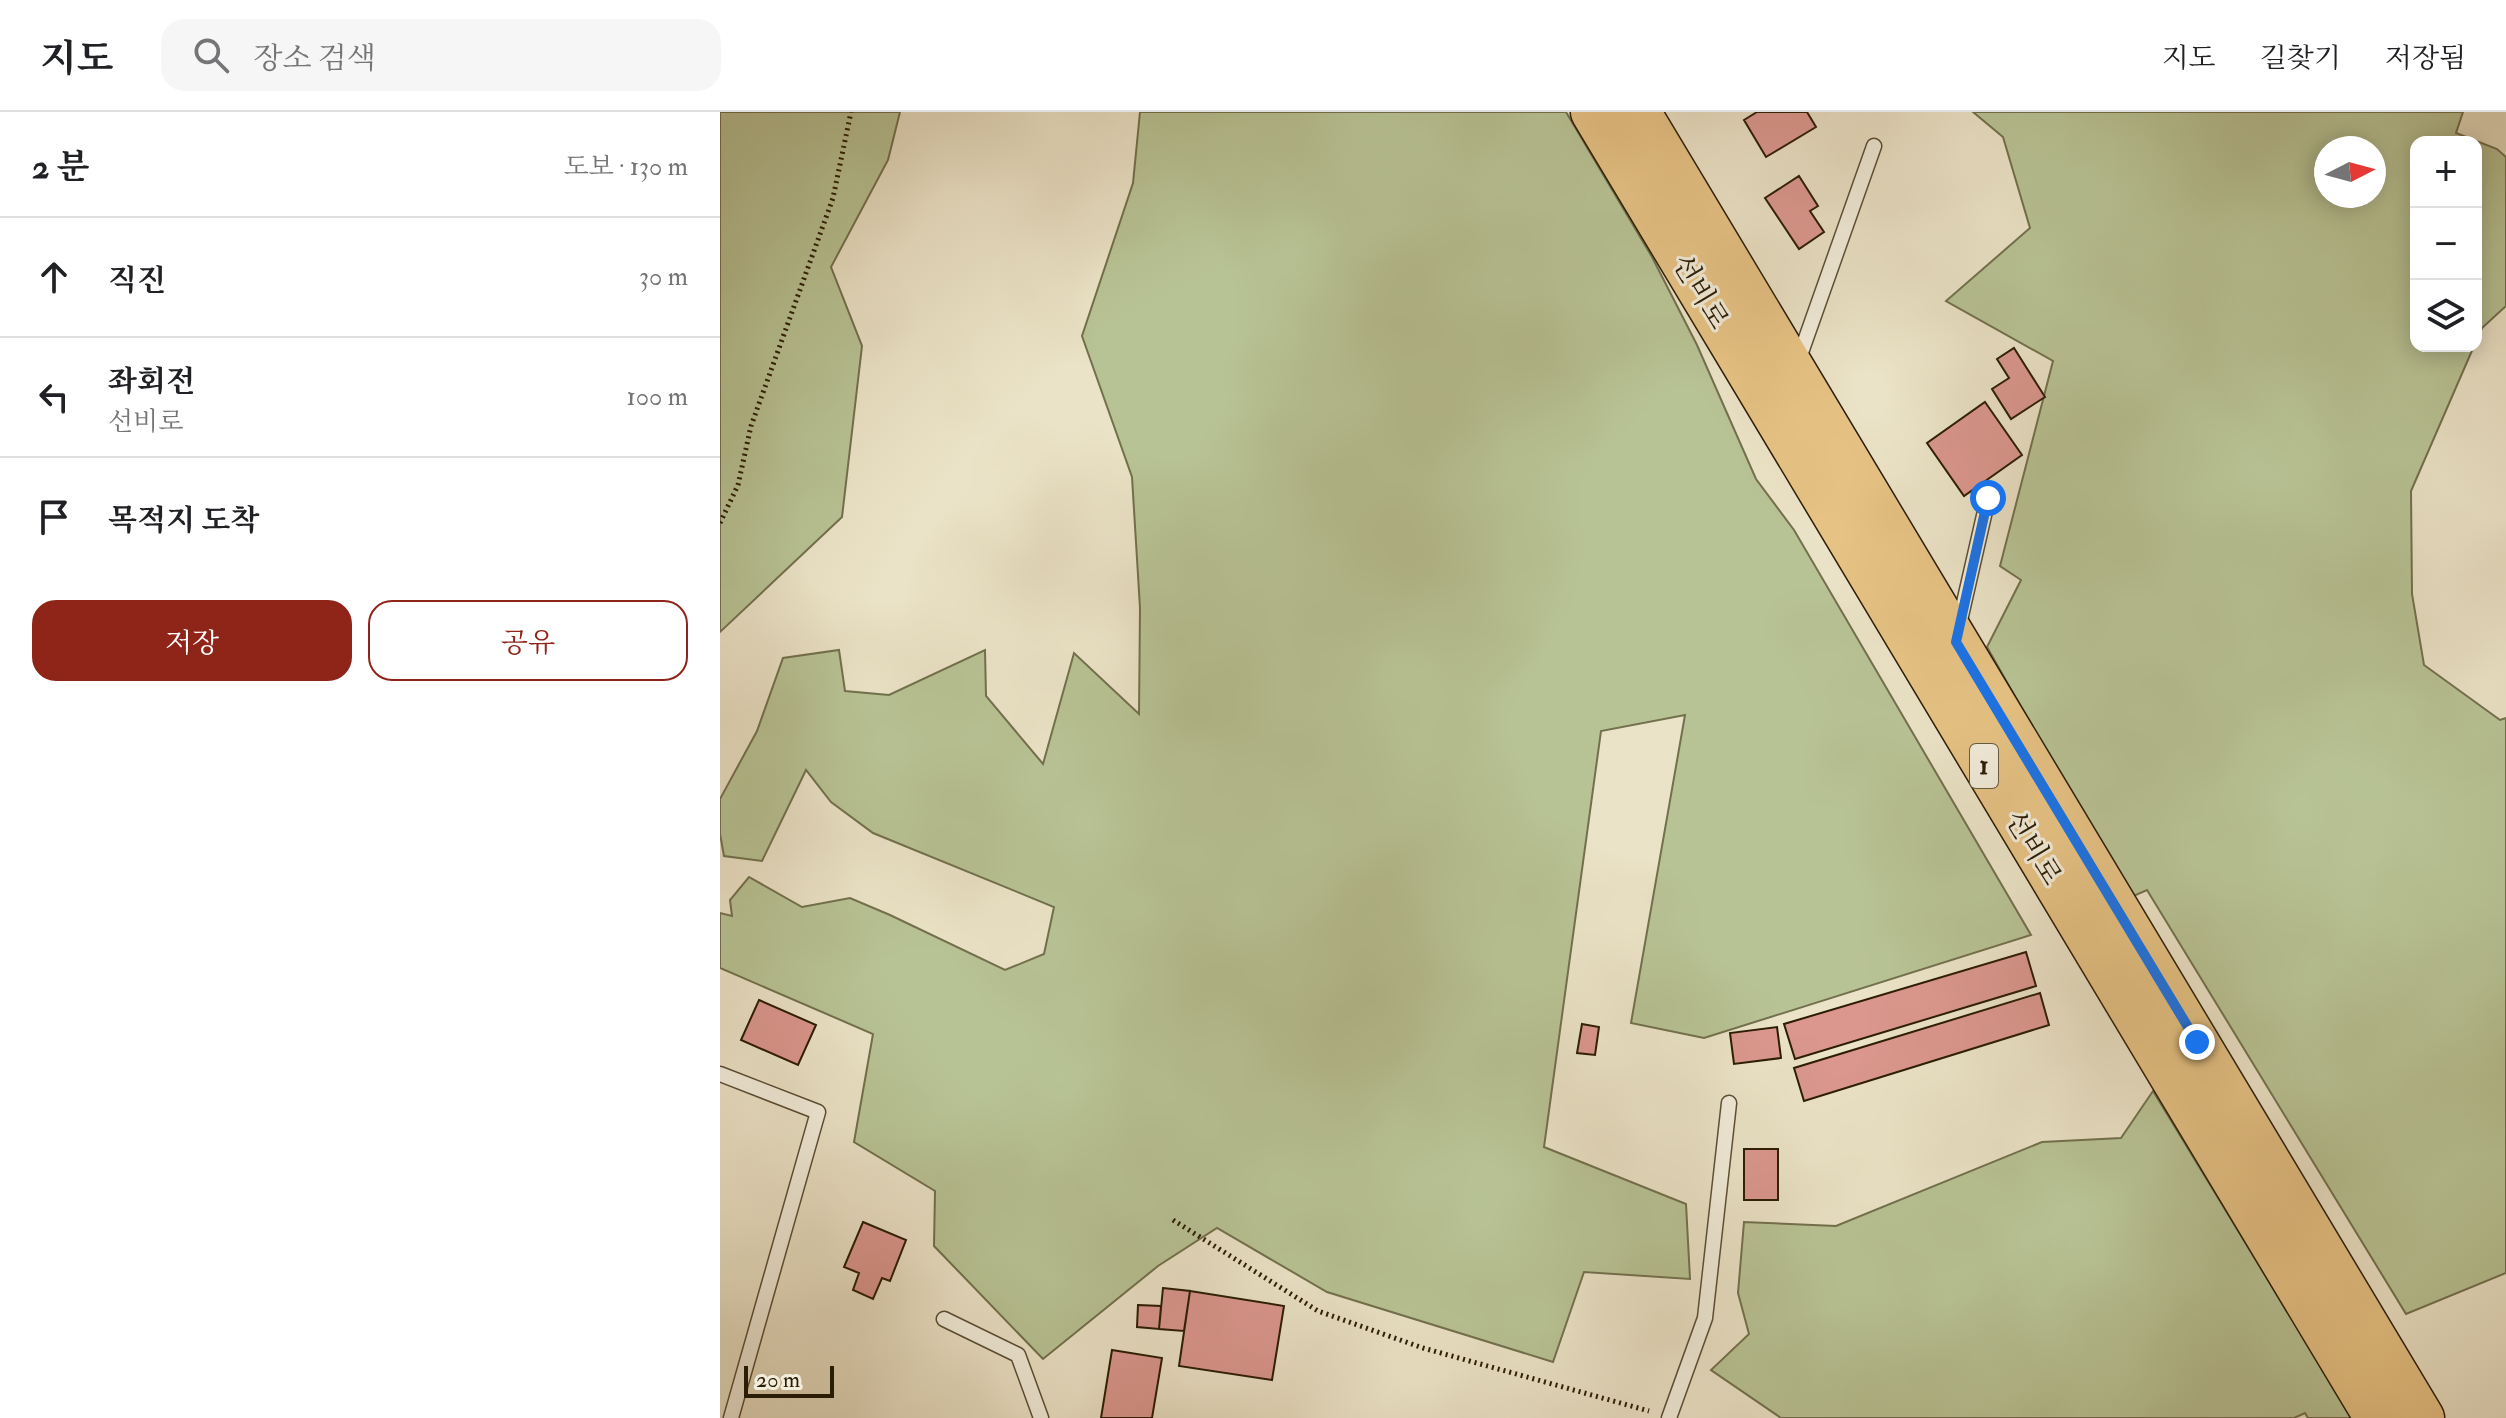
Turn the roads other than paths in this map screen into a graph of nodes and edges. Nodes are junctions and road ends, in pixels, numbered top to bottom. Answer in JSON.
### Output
{"nodes":[{"id":1,"x":1593,"y":112,"type":"edge"},
{"id":2,"x":1638,"y":112,"type":"edge"},
{"id":3,"x":1874,"y":146,"type":"dead end"},
{"id":4,"x":1794,"y":373,"type":"junction"},
{"id":5,"x":1988,"y":498,"type":"dead end"},
{"id":6,"x":1956,"y":642,"type":"junction"},
{"id":7,"x":720,"y":1074,"type":"edge"},
{"id":8,"x":1729,"y":1103,"type":"dead end"},
{"id":9,"x":944,"y":1319,"type":"dead end"},
{"id":10,"x":731,"y":1418,"type":"edge"},
{"id":11,"x":1041,"y":1418,"type":"edge"},
{"id":12,"x":1669,"y":1418,"type":"edge"},
{"id":13,"x":2377,"y":1418,"type":"edge"},
{"id":14,"x":2422,"y":1418,"type":"edge"}],
"edges":[{"from":1,"to":13,"type":"main road","name":"선비로","number":"1"},
{"from":2,"to":4,"type":"main road","name":"선비로","number":"1"},
{"from":3,"to":4,"type":"lane"},
{"from":4,"to":6,"type":"main road","name":"선비로","number":"1"},
{"from":5,"to":6,"type":"lane"},
{"from":6,"to":14,"type":"main road","name":"선비로","number":"1"},
{"from":7,"to":10,"type":"lane"},
{"from":8,"to":12,"type":"lane"},
{"from":9,"to":11,"type":"lane"}]}
